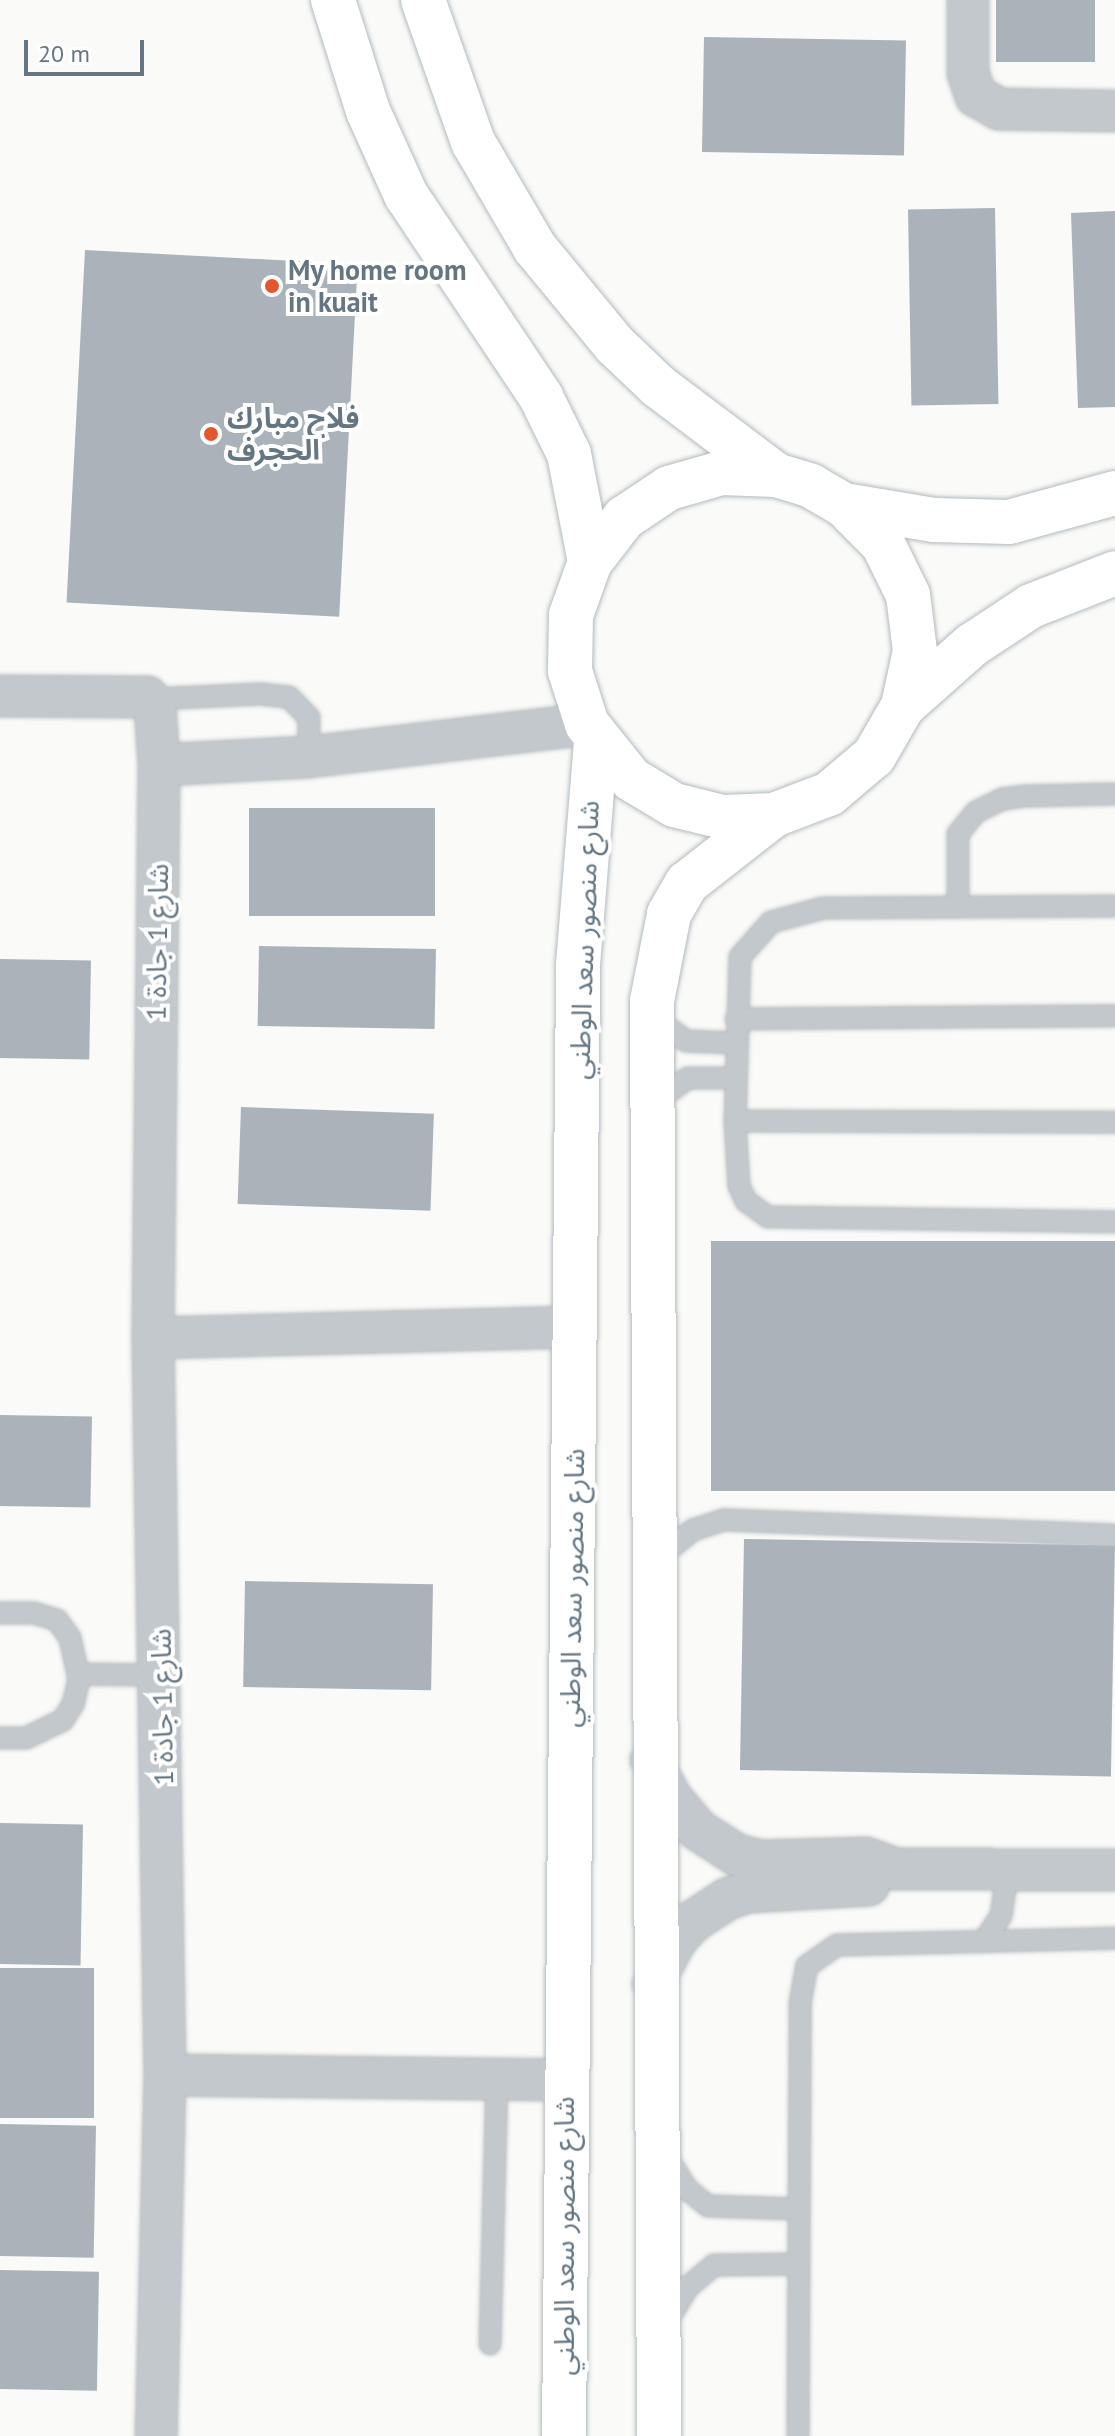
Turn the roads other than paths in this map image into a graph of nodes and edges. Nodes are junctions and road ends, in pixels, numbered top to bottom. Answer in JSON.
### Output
{"nodes":[{"id":1,"x":333,"y":0,"type":"edge"},
{"id":2,"x":423,"y":0,"type":"edge"},
{"id":3,"x":968,"y":0,"type":"edge"},
{"id":4,"x":1115,"y":111,"type":"edge"},
{"id":5,"x":776,"y":475,"type":"junction"},
{"id":6,"x":1115,"y":493,"type":"edge"},
{"id":7,"x":844,"y":505,"type":"junction"},
{"id":8,"x":590,"y":562,"type":"junction"},
{"id":9,"x":1115,"y":573,"type":"edge"},
{"id":10,"x":0,"y":696,"type":"edge"},
{"id":11,"x":152,"y":699,"type":"junction"},
{"id":12,"x":903,"y":706,"type":"junction"},
{"id":13,"x":592,"y":733,"type":"junction"},
{"id":14,"x":308,"y":757,"type":"junction"},
{"id":15,"x":159,"y":765,"type":"junction"},
{"id":16,"x":1115,"y":794,"type":"edge"},
{"id":17,"x":774,"y":815,"type":"junction"},
{"id":18,"x":1115,"y":906,"type":"edge"},
{"id":19,"x":958,"y":907,"type":"junction"},
{"id":20,"x":651,"y":1014,"type":"junction"},
{"id":21,"x":1115,"y":1016,"type":"edge"},
{"id":22,"x":736,"y":1019,"type":"junction"},
{"id":23,"x":736,"y":1043,"type":"junction"},
{"id":24,"x":736,"y":1078,"type":"junction"},
{"id":25,"x":652,"y":1105,"type":"junction"},
{"id":26,"x":735,"y":1121,"type":"junction"},
{"id":27,"x":1115,"y":1122,"type":"edge"},
{"id":28,"x":1115,"y":1222,"type":"edge"},
{"id":29,"x":576,"y":1327,"type":"junction"},
{"id":30,"x":153,"y":1338,"type":"junction"},
{"id":31,"x":1115,"y":1535,"type":"edge"},
{"id":32,"x":651,"y":1568,"type":"junction"},
{"id":33,"x":0,"y":1613,"type":"edge"},
{"id":34,"x":78,"y":1674,"type":"junction"},
{"id":35,"x":162,"y":1675,"type":"junction"},
{"id":36,"x":0,"y":1738,"type":"edge"},
{"id":37,"x":651,"y":1760,"type":"junction"},
{"id":38,"x":896,"y":1869,"type":"junction"},
{"id":39,"x":1008,"y":1869,"type":"junction"},
{"id":40,"x":1115,"y":1870,"type":"edge"},
{"id":41,"x":1115,"y":1938,"type":"edge"},
{"id":42,"x":984,"y":1941,"type":"junction"},
{"id":43,"x":653,"y":1986,"type":"junction"},
{"id":44,"x":165,"y":2075,"type":"junction"},
{"id":45,"x":497,"y":2078,"type":"junction"},
{"id":46,"x":565,"y":2080,"type":"junction"},
{"id":47,"x":654,"y":2135,"type":"junction"},
{"id":48,"x":799,"y":2209,"type":"junction"},
{"id":49,"x":799,"y":2264,"type":"junction"},
{"id":50,"x":490,"y":2344,"type":"dead end"},
{"id":51,"x":655,"y":2345,"type":"junction"},
{"id":52,"x":156,"y":2436,"type":"edge"},
{"id":53,"x":564,"y":2436,"type":"edge"},
{"id":54,"x":659,"y":2436,"type":"edge"},
{"id":55,"x":798,"y":2436,"type":"edge"}],
"edges":[{"from":1,"to":8,"type":"street"},
{"from":2,"to":5,"type":"street"},
{"from":3,"to":4,"type":"street"},
{"from":5,"to":7,"type":"street"},
{"from":5,"to":8,"type":"street"},
{"from":6,"to":7,"type":"street"},
{"from":7,"to":12,"type":"street"},
{"from":8,"to":13,"type":"street"},
{"from":9,"to":12,"type":"street"},
{"from":10,"to":11,"type":"street"},
{"from":11,"to":14,"type":"lane"},
{"from":11,"to":15,"type":"street","name":"شارع 1 جادة 1"},
{"from":12,"to":17,"type":"street"},
{"from":13,"to":14,"type":"street"},
{"from":13,"to":17,"type":"street"},
{"from":13,"to":29,"type":"street","name":"شارع منصور سعد الوطني"},
{"from":14,"to":15,"type":"street"},
{"from":15,"to":30,"type":"street","name":"شارع 1 جادة 1"},
{"from":16,"to":19,"type":"lane"},
{"from":17,"to":20,"type":"street"},
{"from":18,"to":19,"type":"lane"},
{"from":19,"to":22,"type":"lane"},
{"from":20,"to":23,"type":"lane"},
{"from":20,"to":25,"type":"street"},
{"from":21,"to":22,"type":"lane"},
{"from":22,"to":23,"type":"lane"},
{"from":23,"to":24,"type":"lane"},
{"from":24,"to":25,"type":"lane"},
{"from":24,"to":26,"type":"lane"},
{"from":25,"to":32,"type":"street"},
{"from":26,"to":27,"type":"lane"},
{"from":26,"to":28,"type":"lane"},
{"from":29,"to":30,"type":"street"},
{"from":29,"to":46,"type":"street","name":"شارع منصور سعد الوطني"},
{"from":30,"to":35,"type":"street","name":"شارع 1 جادة 1"},
{"from":31,"to":32,"type":"lane"},
{"from":32,"to":37,"type":"street"},
{"from":33,"to":34,"type":"lane"},
{"from":34,"to":35,"type":"lane"},
{"from":34,"to":36,"type":"lane"},
{"from":35,"to":44,"type":"street","name":"شارع 1 جادة 1"},
{"from":37,"to":38,"type":"street"},
{"from":37,"to":43,"type":"street"},
{"from":38,"to":39,"type":"street"},
{"from":38,"to":43,"type":"street"},
{"from":39,"to":40,"type":"street"},
{"from":39,"to":42,"type":"lane"},
{"from":41,"to":42,"type":"lane"},
{"from":42,"to":48,"type":"lane"},
{"from":43,"to":47,"type":"street"},
{"from":44,"to":45,"type":"street"},
{"from":44,"to":52,"type":"street","name":"شارع 1 جادة 1"},
{"from":45,"to":46,"type":"street"},
{"from":45,"to":50,"type":"lane"},
{"from":46,"to":53,"type":"street","name":"شارع منصور سعد الوطني"},
{"from":47,"to":48,"type":"lane"},
{"from":47,"to":51,"type":"street"},
{"from":48,"to":49,"type":"lane"},
{"from":49,"to":51,"type":"lane"},
{"from":49,"to":55,"type":"lane"},
{"from":51,"to":54,"type":"street"}]}
